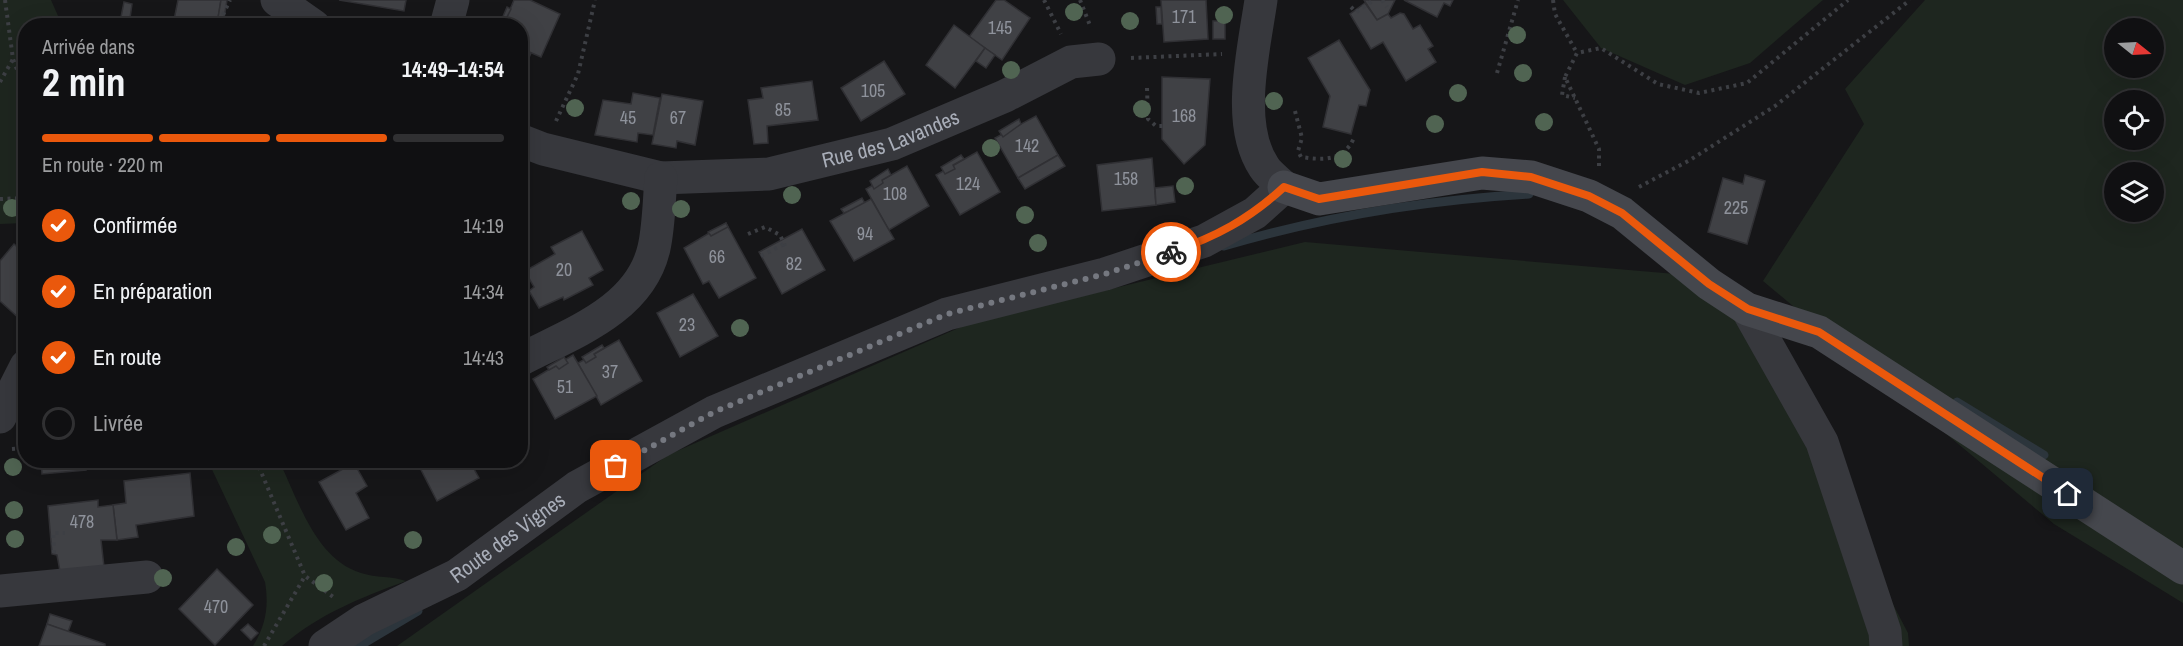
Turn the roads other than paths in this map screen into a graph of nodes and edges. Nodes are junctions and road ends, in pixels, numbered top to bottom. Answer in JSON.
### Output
{"nodes":[{"id":1,"x":277,"y":0,"type":"edge"},
{"id":2,"x":453,"y":0,"type":"edge"},
{"id":3,"x":1261,"y":0,"type":"edge"},
{"id":4,"x":303,"y":18,"type":"edge"},
{"id":5,"x":448,"y":18,"type":"edge"},
{"id":6,"x":1098,"y":59,"type":"road end"},
{"id":7,"x":532,"y":145,"type":"edge"},
{"id":8,"x":661,"y":178,"type":"junction"},
{"id":9,"x":1284,"y":187,"type":"junction"},
{"id":10,"x":1748,"y":309,"type":"junction"},
{"id":11,"x":528,"y":356,"type":"edge"},
{"id":12,"x":18,"y":388,"type":"edge"},
{"id":13,"x":2,"y":433,"type":"edge"},
{"id":14,"x":2183,"y":568,"type":"edge"},
{"id":15,"x":147,"y":577,"type":"dead end"},
{"id":16,"x":0,"y":591,"type":"edge"},
{"id":17,"x":326,"y":646,"type":"edge"},
{"id":18,"x":1886,"y":646,"type":"edge"}],
"edges":[{"from":1,"to":4,"type":"street"},
{"from":2,"to":5,"type":"street"},
{"from":3,"to":9,"type":"street"},
{"from":6,"to":8,"type":"street","name":"Rue des Lavandes"},
{"from":7,"to":8,"type":"street","name":"Rue des Lavandes"},
{"from":8,"to":11,"type":"street"},
{"from":9,"to":10,"type":"street"},
{"from":9,"to":17,"type":"street","name":"Route des Vignes"},
{"from":10,"to":14,"type":"street"},
{"from":10,"to":18,"type":"street"},
{"from":12,"to":13,"type":"street"},
{"from":15,"to":16,"type":"street"}]}
